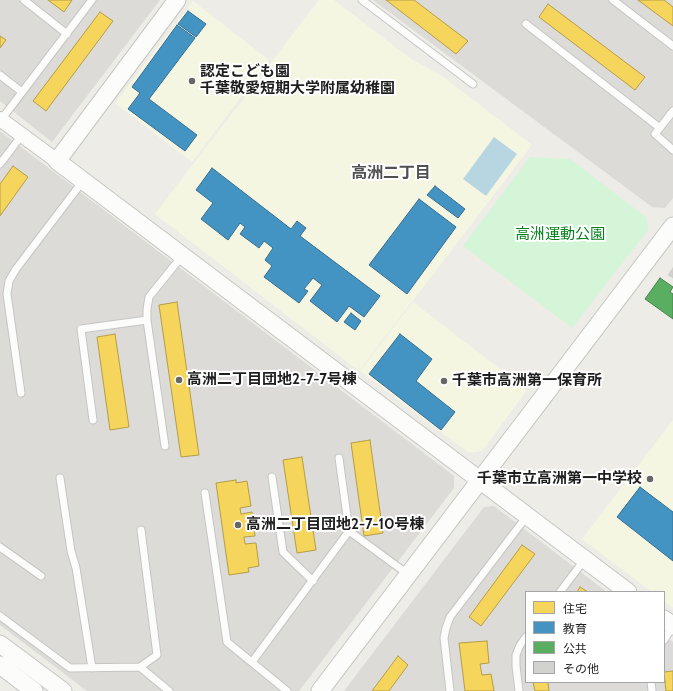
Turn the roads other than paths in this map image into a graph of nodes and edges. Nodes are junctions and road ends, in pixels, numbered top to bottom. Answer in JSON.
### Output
{"nodes":[{"id":1,"x":24,"y":0,"type":"edge"},
{"id":2,"x":92,"y":0,"type":"edge"},
{"id":3,"x":178,"y":0,"type":"edge"},
{"id":4,"x":362,"y":0,"type":"edge"},
{"id":5,"x":613,"y":0,"type":"edge"},
{"id":6,"x":526,"y":24,"type":"dead end"},
{"id":7,"x":67,"y":34,"type":"junction"},
{"id":8,"x":673,"y":46,"type":"edge"},
{"id":9,"x":0,"y":75,"type":"edge"},
{"id":10,"x":473,"y":84,"type":"dead end"},
{"id":11,"x":22,"y":92,"type":"junction"},
{"id":12,"x":673,"y":111,"type":"edge"},
{"id":13,"x":0,"y":119,"type":"edge"},
{"id":14,"x":660,"y":128,"type":"junction"},
{"id":15,"x":22,"y":135,"type":"junction"},
{"id":16,"x":673,"y":150,"type":"edge"},
{"id":17,"x":57,"y":161,"type":"junction"},
{"id":18,"x":0,"y":164,"type":"edge"},
{"id":19,"x":83,"y":181,"type":"junction"},
{"id":20,"x":673,"y":226,"type":"edge"},
{"id":21,"x":182,"y":255,"type":"junction"},
{"id":22,"x":147,"y":320,"type":"junction"},
{"id":23,"x":21,"y":393,"type":"dead end"},
{"id":24,"x":93,"y":420,"type":"dead end"},
{"id":25,"x":165,"y":446,"type":"dead end"},
{"id":26,"x":339,"y":458,"type":"dead end"},
{"id":27,"x":272,"y":477,"type":"dead end"},
{"id":28,"x":60,"y":478,"type":"dead end"},
{"id":29,"x":481,"y":481,"type":"junction"},
{"id":30,"x":205,"y":493,"type":"dead end"},
{"id":31,"x":527,"y":516,"type":"junction"},
{"id":32,"x":141,"y":530,"type":"dead end"},
{"id":33,"x":350,"y":531,"type":"junction"},
{"id":34,"x":0,"y":547,"type":"edge"},
{"id":35,"x":585,"y":559,"type":"junction"},
{"id":36,"x":409,"y":575,"type":"junction"},
{"id":37,"x":41,"y":576,"type":"dead end"},
{"id":38,"x":313,"y":581,"type":"junction"},
{"id":39,"x":561,"y":591,"type":"edge"},
{"id":40,"x":627,"y":591,"type":"edge"},
{"id":41,"x":0,"y":616,"type":"edge"},
{"id":42,"x":665,"y":620,"type":"edge"},
{"id":43,"x":673,"y":626,"type":"edge"},
{"id":44,"x":525,"y":638,"type":"edge"},
{"id":45,"x":665,"y":638,"type":"edge"},
{"id":46,"x":0,"y":644,"type":"edge"},
{"id":47,"x":252,"y":662,"type":"junction"},
{"id":48,"x":0,"y":665,"type":"edge"},
{"id":49,"x":92,"y":668,"type":"junction"},
{"id":50,"x":140,"y":668,"type":"junction"},
{"id":51,"x":34,"y":691,"type":"edge"},
{"id":52,"x":63,"y":691,"type":"edge"},
{"id":53,"x":169,"y":691,"type":"edge"},
{"id":54,"x":287,"y":691,"type":"edge"},
{"id":55,"x":320,"y":691,"type":"edge"},
{"id":56,"x":450,"y":691,"type":"edge"},
{"id":57,"x":519,"y":691,"type":"edge"}],
"edges":[{"from":1,"to":7,"type":"lane"},
{"from":2,"to":7,"type":"lane"},
{"from":3,"to":17,"type":"street"},
{"from":4,"to":10,"type":"lane"},
{"from":5,"to":8,"type":"lane"},
{"from":6,"to":14,"type":"lane"},
{"from":7,"to":11,"type":"lane"},
{"from":9,"to":11,"type":"lane"},
{"from":11,"to":13,"type":"lane"},
{"from":12,"to":14,"type":"lane"},
{"from":13,"to":15,"type":"street"},
{"from":14,"to":16,"type":"lane"},
{"from":15,"to":17,"type":"street"},
{"from":15,"to":18,"type":"lane"},
{"from":17,"to":19,"type":"street"},
{"from":19,"to":21,"type":"street"},
{"from":19,"to":23,"type":"lane"},
{"from":20,"to":29,"type":"street"},
{"from":21,"to":22,"type":"lane"},
{"from":21,"to":29,"type":"street"},
{"from":22,"to":24,"type":"lane"},
{"from":22,"to":25,"type":"lane"},
{"from":26,"to":33,"type":"lane"},
{"from":27,"to":38,"type":"lane"},
{"from":28,"to":49,"type":"lane"},
{"from":29,"to":31,"type":"street"},
{"from":29,"to":36,"type":"street"},
{"from":30,"to":47,"type":"lane"},
{"from":31,"to":35,"type":"street"},
{"from":31,"to":56,"type":"lane"},
{"from":32,"to":50,"type":"lane"},
{"from":33,"to":36,"type":"lane"},
{"from":33,"to":38,"type":"lane"},
{"from":34,"to":37,"type":"lane"},
{"from":35,"to":39,"type":"lane"},
{"from":35,"to":40,"type":"street"},
{"from":36,"to":55,"type":"street"},
{"from":38,"to":47,"type":"lane"},
{"from":41,"to":49,"type":"lane"},
{"from":42,"to":43,"type":"street"},
{"from":43,"to":45,"type":"lane"},
{"from":44,"to":57,"type":"lane"},
{"from":46,"to":52,"type":"street"},
{"from":47,"to":54,"type":"lane"},
{"from":48,"to":51,"type":"street"},
{"from":49,"to":50,"type":"lane"},
{"from":50,"to":53,"type":"lane"}]}
